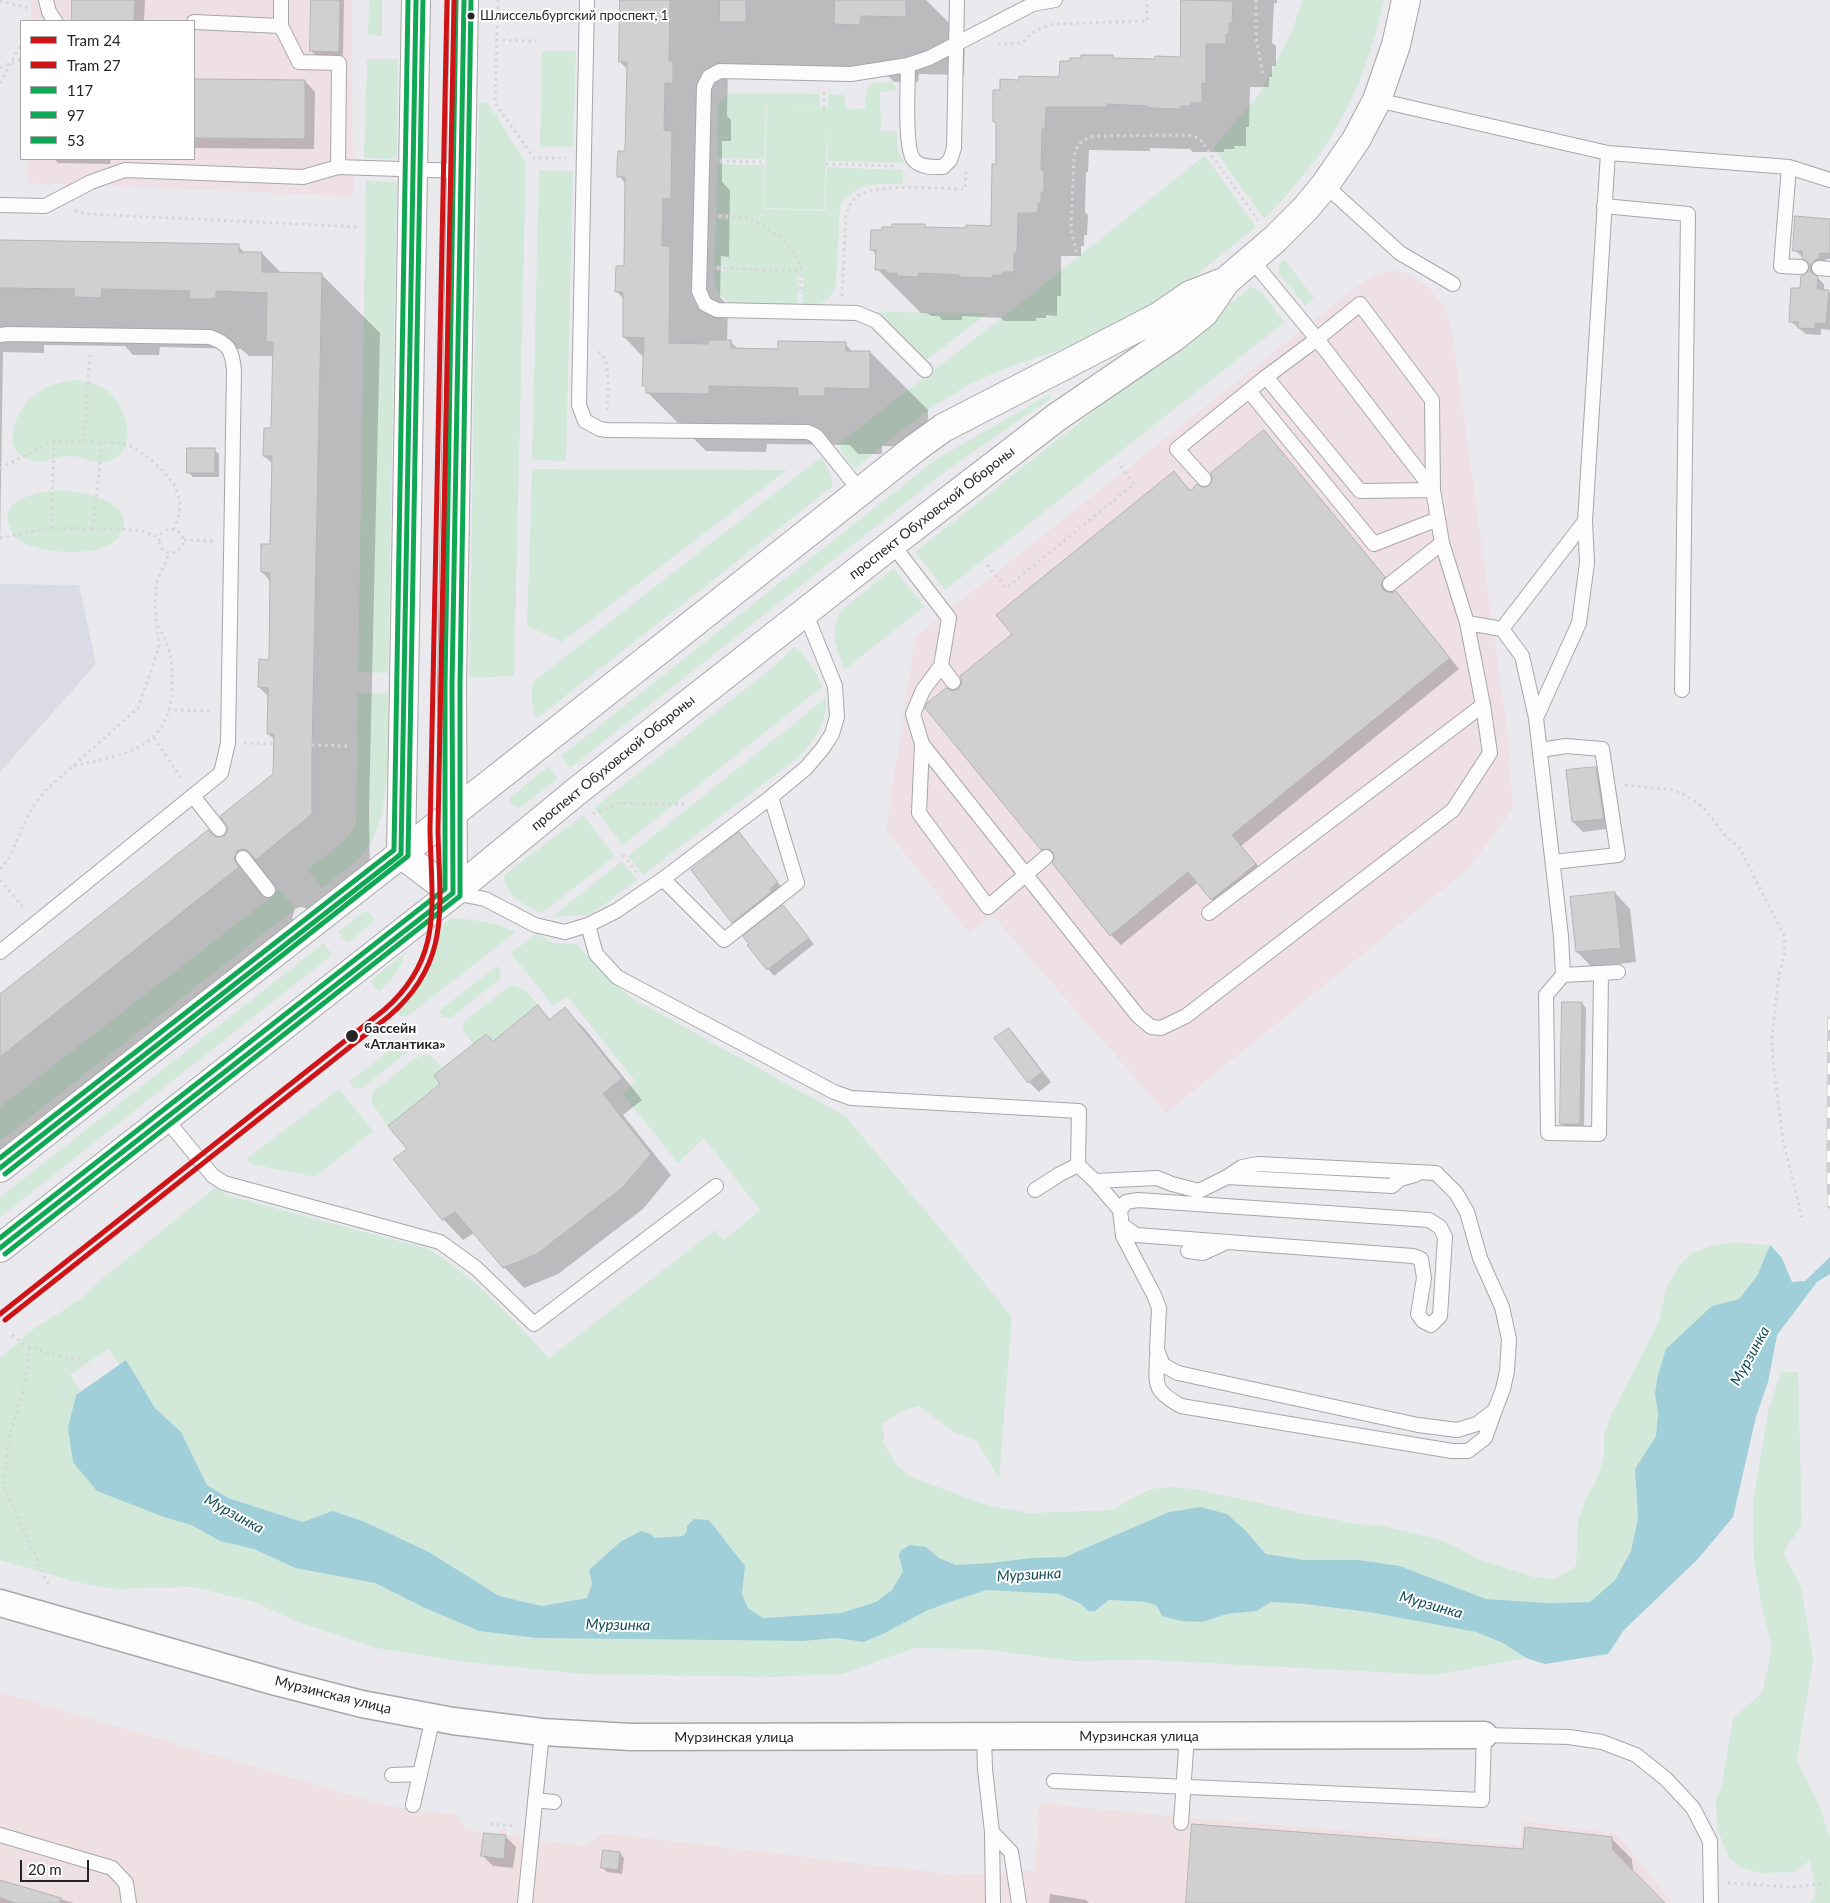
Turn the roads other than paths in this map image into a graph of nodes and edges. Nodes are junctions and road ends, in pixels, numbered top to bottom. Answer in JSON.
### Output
{"nodes":[{"id":1,"x":281,"y":0,"type":"edge"},
{"id":2,"x":416,"y":0,"type":"edge"},
{"id":3,"x":464,"y":0,"type":"edge"},
{"id":4,"x":587,"y":0,"type":"edge"},
{"id":5,"x":958,"y":0,"type":"edge"},
{"id":6,"x":1055,"y":0,"type":"edge"},
{"id":7,"x":1406,"y":0,"type":"edge"},
{"id":8,"x":195,"y":22,"type":"edge"},
{"id":9,"x":281,"y":26,"type":"junction"},
{"id":10,"x":956,"y":44,"type":"junction"},
{"id":11,"x":908,"y":65,"type":"junction"},
{"id":12,"x":1377,"y":100,"type":"junction"},
{"id":13,"x":1608,"y":153,"type":"junction"},
{"id":14,"x":125,"y":164,"type":"edge"},
{"id":15,"x":338,"y":167,"type":"junction"},
{"id":16,"x":1789,"y":168,"type":"junction"},
{"id":17,"x":413,"y":170,"type":"junction"},
{"id":18,"x":461,"y":171,"type":"junction"},
{"id":19,"x":1830,"y":180,"type":"edge"},
{"id":20,"x":1325,"y":185,"type":"junction"},
{"id":21,"x":0,"y":205,"type":"edge"},
{"id":22,"x":1604,"y":206,"type":"junction"},
{"id":23,"x":1251,"y":259,"type":"junction"},
{"id":24,"x":1801,"y":267,"type":"dead end"},
{"id":25,"x":1226,"y":281,"type":"junction"},
{"id":26,"x":1453,"y":284,"type":"dead end"},
{"id":27,"x":0,"y":336,"type":"edge"},
{"id":28,"x":1317,"y":339,"type":"junction"},
{"id":29,"x":925,"y":370,"type":"dead end"},
{"id":30,"x":1266,"y":377,"type":"junction"},
{"id":31,"x":1249,"y":391,"type":"junction"},
{"id":32,"x":1204,"y":479,"type":"dead end"},
{"id":33,"x":1433,"y":490,"type":"junction"},
{"id":34,"x":861,"y":492,"type":"junction"},
{"id":35,"x":1438,"y":519,"type":"junction"},
{"id":36,"x":1585,"y":521,"type":"junction"},
{"id":37,"x":1442,"y":542,"type":"junction"},
{"id":38,"x":892,"y":544,"type":"junction"},
{"id":39,"x":1390,"y":584,"type":"dead end"},
{"id":40,"x":805,"y":612,"type":"junction"},
{"id":41,"x":1467,"y":623,"type":"junction"},
{"id":42,"x":1502,"y":629,"type":"junction"},
{"id":43,"x":941,"y":666,"type":"junction"},
{"id":44,"x":953,"y":682,"type":"dead end"},
{"id":45,"x":1682,"y":690,"type":"dead end"},
{"id":46,"x":1483,"y":705,"type":"junction"},
{"id":47,"x":1536,"y":718,"type":"junction"},
{"id":48,"x":922,"y":744,"type":"junction"},
{"id":49,"x":1541,"y":750,"type":"junction"},
{"id":50,"x":193,"y":796,"type":"junction"},
{"id":51,"x":771,"y":797,"type":"junction"},
{"id":52,"x":452,"y":814,"type":"junction"},
{"id":53,"x":219,"y":829,"type":"dead end"},
{"id":54,"x":400,"y":854,"type":"junction"},
{"id":55,"x":1046,"y":856,"type":"dead end"},
{"id":56,"x":243,"y":858,"type":"dead end"},
{"id":57,"x":1553,"y":862,"type":"junction"},
{"id":58,"x":1026,"y":874,"type":"junction"},
{"id":59,"x":663,"y":879,"type":"junction"},
{"id":60,"x":268,"y":890,"type":"dead end"},
{"id":61,"x":453,"y":893,"type":"junction"},
{"id":62,"x":1209,"y":912,"type":"dead end"},
{"id":63,"x":588,"y":925,"type":"junction"},
{"id":64,"x":0,"y":952,"type":"edge"},
{"id":65,"x":1618,"y":972,"type":"dead end"},
{"id":66,"x":1601,"y":973,"type":"junction"},
{"id":67,"x":1563,"y":975,"type":"junction"},
{"id":68,"x":165,"y":1118,"type":"junction"},
{"id":69,"x":1078,"y":1165,"type":"junction"},
{"id":70,"x":0,"y":1168,"type":"edge"},
{"id":71,"x":1095,"y":1181,"type":"junction"},
{"id":72,"x":716,"y":1186,"type":"dead end"},
{"id":73,"x":1035,"y":1190,"type":"dead end"},
{"id":74,"x":1120,"y":1210,"type":"junction"},
{"id":75,"x":1122,"y":1225,"type":"junction"},
{"id":76,"x":1227,"y":1242,"type":"junction"},
{"id":77,"x":0,"y":1248,"type":"edge"},
{"id":78,"x":1188,"y":1251,"type":"dead end"},
{"id":79,"x":1157,"y":1350,"type":"junction"},
{"id":80,"x":1495,"y":1410,"type":"junction"},
{"id":81,"x":0,"y":1603,"type":"edge"},
{"id":82,"x":434,"y":1717,"type":"junction"},
{"id":83,"x":542,"y":1732,"type":"junction"},
{"id":84,"x":1187,"y":1735,"type":"junction"},
{"id":85,"x":1484,"y":1735,"type":"junction"},
{"id":86,"x":984,"y":1737,"type":"junction"},
{"id":87,"x":420,"y":1774,"type":"junction"},
{"id":88,"x":392,"y":1775,"type":"dead end"},
{"id":89,"x":1054,"y":1781,"type":"dead end"},
{"id":90,"x":1184,"y":1787,"type":"junction"},
{"id":91,"x":535,"y":1800,"type":"junction"},
{"id":92,"x":554,"y":1802,"type":"dead end"},
{"id":93,"x":413,"y":1805,"type":"dead end"},
{"id":94,"x":1181,"y":1823,"type":"dead end"},
{"id":95,"x":992,"y":1832,"type":"junction"},
{"id":96,"x":0,"y":1835,"type":"edge"},
{"id":97,"x":129,"y":1903,"type":"edge"},
{"id":98,"x":525,"y":1903,"type":"edge"},
{"id":99,"x":993,"y":1903,"type":"edge"},
{"id":100,"x":1019,"y":1903,"type":"edge"},
{"id":101,"x":1711,"y":1903,"type":"edge"}],
"edges":[{"from":1,"to":9,"type":"lane"},
{"from":2,"to":17,"type":"main road"},
{"from":3,"to":18,"type":"main road"},
{"from":4,"to":34,"type":"lane"},
{"from":5,"to":10,"type":"lane"},
{"from":6,"to":10,"type":"lane"},
{"from":7,"to":12,"type":"main road","name":"проспект Обуховской Обороны"},
{"from":8,"to":9,"type":"lane"},
{"from":9,"to":15,"type":"lane"},
{"from":10,"to":11,"type":"lane"},
{"from":10,"to":11,"type":"lane"},
{"from":11,"to":29,"type":"lane"},
{"from":12,"to":13,"type":"lane"},
{"from":12,"to":20,"type":"main road","name":"проспект Обуховской Обороны"},
{"from":13,"to":16,"type":"lane"},
{"from":13,"to":22,"type":"lane"},
{"from":14,"to":15,"type":"lane"},
{"from":14,"to":21,"type":"lane"},
{"from":15,"to":17,"type":"lane"},
{"from":16,"to":19,"type":"lane"},
{"from":16,"to":24,"type":"lane"},
{"from":17,"to":18,"type":"lane"},
{"from":17,"to":54,"type":"main road"},
{"from":18,"to":52,"type":"main road"},
{"from":20,"to":23,"type":"main road","name":"проспект Обуховской Обороны"},
{"from":20,"to":26,"type":"lane"},
{"from":22,"to":36,"type":"lane"},
{"from":22,"to":45,"type":"lane"},
{"from":23,"to":25,"type":"main road","name":"проспект Обуховской Обороны"},
{"from":23,"to":28,"type":"lane"},
{"from":25,"to":34,"type":"main road","name":"проспект Обуховской Обороны"},
{"from":25,"to":38,"type":"main road","name":"проспект Обуховской Обороны"},
{"from":27,"to":50,"type":"lane"},
{"from":28,"to":30,"type":"lane"},
{"from":28,"to":33,"type":"lane"},
{"from":28,"to":33,"type":"lane"},
{"from":30,"to":31,"type":"lane"},
{"from":30,"to":33,"type":"lane"},
{"from":31,"to":32,"type":"lane"},
{"from":31,"to":35,"type":"lane"},
{"from":33,"to":35,"type":"lane"},
{"from":34,"to":52,"type":"main road","name":"проспект Обуховской Обороны"},
{"from":35,"to":37,"type":"lane"},
{"from":36,"to":42,"type":"lane"},
{"from":36,"to":47,"type":"lane"},
{"from":37,"to":39,"type":"lane"},
{"from":37,"to":41,"type":"lane"},
{"from":38,"to":40,"type":"main road","name":"проспект Обуховской Обороны"},
{"from":38,"to":43,"type":"lane"},
{"from":40,"to":51,"type":"lane"},
{"from":40,"to":61,"type":"main road","name":"проспект Обуховской Обороны"},
{"from":41,"to":42,"type":"lane"},
{"from":41,"to":46,"type":"lane"},
{"from":42,"to":47,"type":"lane"},
{"from":43,"to":44,"type":"lane"},
{"from":43,"to":48,"type":"lane"},
{"from":46,"to":58,"type":"lane"},
{"from":46,"to":62,"type":"lane"},
{"from":47,"to":49,"type":"lane"},
{"from":48,"to":58,"type":"lane"},
{"from":48,"to":58,"type":"lane"},
{"from":49,"to":57,"type":"lane"},
{"from":49,"to":57,"type":"lane"},
{"from":50,"to":53,"type":"lane"},
{"from":50,"to":64,"type":"lane"},
{"from":51,"to":59,"type":"lane"},
{"from":51,"to":59,"type":"lane"},
{"from":52,"to":54,"type":"main road","name":"проспект Обуховской Обороны"},
{"from":52,"to":61,"type":"main road"},
{"from":54,"to":61,"type":"main road"},
{"from":54,"to":70,"type":"main road","name":"проспект Обуховской Обороны"},
{"from":55,"to":58,"type":"lane"},
{"from":56,"to":60,"type":"lane"},
{"from":57,"to":67,"type":"lane"},
{"from":59,"to":63,"type":"lane"},
{"from":61,"to":63,"type":"lane"},
{"from":61,"to":68,"type":"main road","name":"проспект Обуховской Обороны"},
{"from":63,"to":69,"type":"lane"},
{"from":65,"to":66,"type":"lane"},
{"from":66,"to":67,"type":"lane"},
{"from":66,"to":67,"type":"lane"},
{"from":68,"to":72,"type":"lane"},
{"from":68,"to":77,"type":"main road","name":"проспект Обуховской Обороны"},
{"from":69,"to":71,"type":"lane"},
{"from":69,"to":73,"type":"lane"},
{"from":71,"to":74,"type":"lane"},
{"from":71,"to":80,"type":"lane"},
{"from":74,"to":75,"type":"lane"},
{"from":74,"to":76,"type":"lane"},
{"from":75,"to":76,"type":"lane"},
{"from":75,"to":79,"type":"lane"},
{"from":76,"to":78,"type":"lane"},
{"from":79,"to":80,"type":"lane"},
{"from":79,"to":80,"type":"lane"},
{"from":81,"to":82,"type":"street","name":"Мурзинская улица"},
{"from":82,"to":83,"type":"street","name":"Мурзинская улица"},
{"from":82,"to":87,"type":"lane"},
{"from":83,"to":86,"type":"street","name":"Мурзинская улица"},
{"from":83,"to":91,"type":"lane"},
{"from":84,"to":85,"type":"street","name":"Мурзинская улица"},
{"from":84,"to":86,"type":"street","name":"Мурзинская улица"},
{"from":84,"to":90,"type":"lane"},
{"from":85,"to":90,"type":"lane"},
{"from":85,"to":101,"type":"lane"},
{"from":86,"to":95,"type":"lane"},
{"from":87,"to":88,"type":"lane"},
{"from":87,"to":93,"type":"lane"},
{"from":89,"to":90,"type":"lane"},
{"from":90,"to":94,"type":"lane"},
{"from":91,"to":92,"type":"lane"},
{"from":91,"to":98,"type":"lane"},
{"from":95,"to":99,"type":"lane"},
{"from":95,"to":100,"type":"lane"},
{"from":96,"to":97,"type":"lane"}]}
